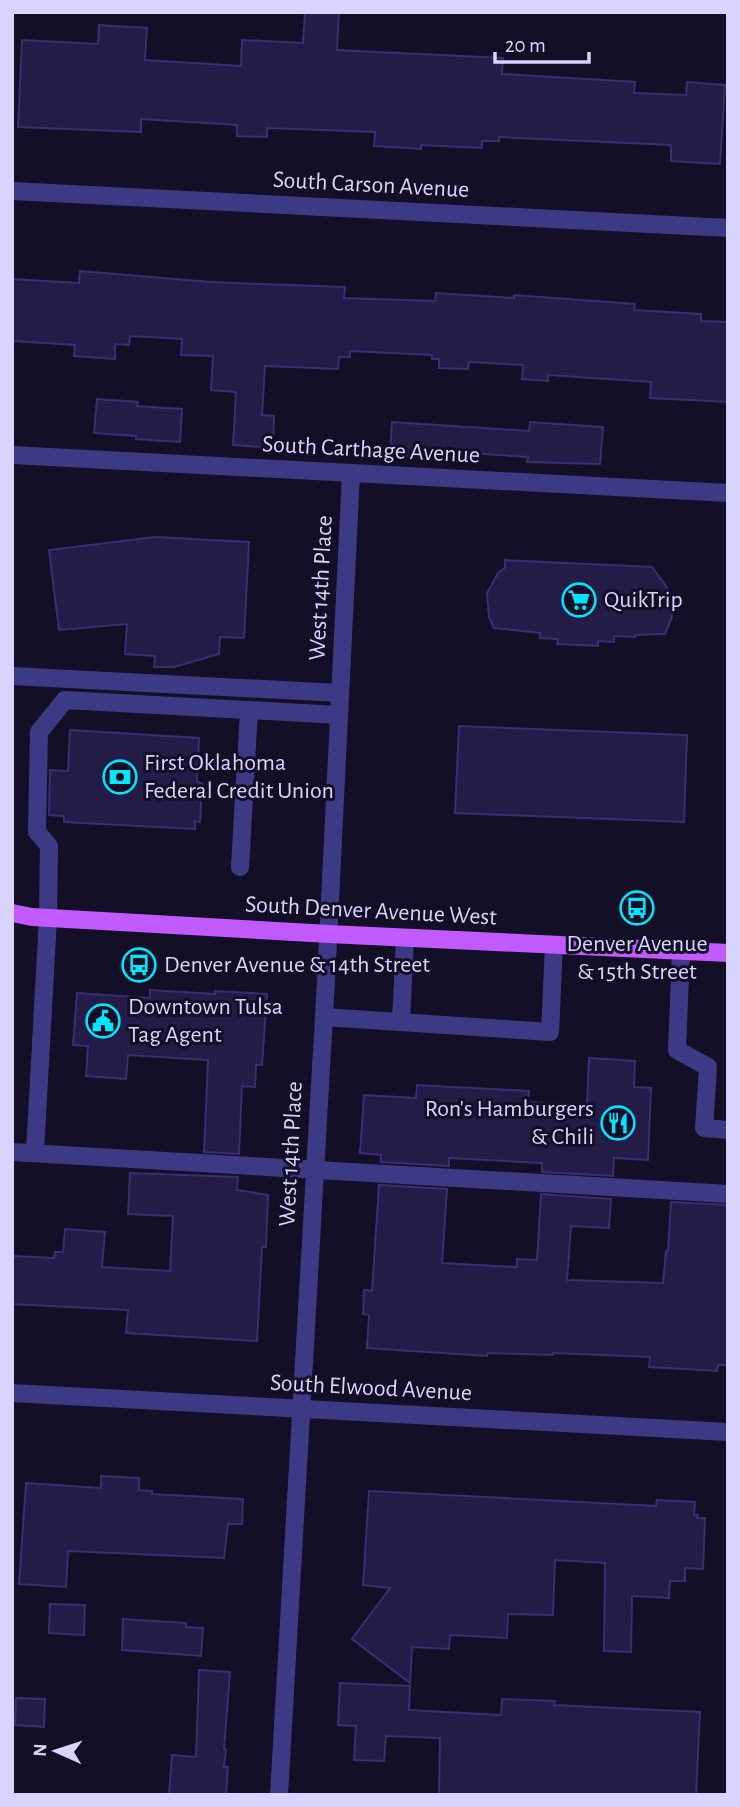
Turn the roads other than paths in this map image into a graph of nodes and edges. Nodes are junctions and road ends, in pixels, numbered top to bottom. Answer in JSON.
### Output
{"nodes":[{"id":1,"x":12,"y":191,"type":"edge"},
{"id":2,"x":728,"y":228,"type":"edge"},
{"id":3,"x":12,"y":455,"type":"edge"},
{"id":4,"x":351,"y":474,"type":"junction"},
{"id":5,"x":728,"y":493,"type":"edge"},
{"id":6,"x":12,"y":676,"type":"edge"},
{"id":7,"x":340,"y":693,"type":"junction"},
{"id":8,"x":249,"y":710,"type":"junction"},
{"id":9,"x":339,"y":715,"type":"junction"},
{"id":10,"x":240,"y":867,"type":"dead end"},
{"id":11,"x":12,"y":914,"type":"edge"},
{"id":12,"x":48,"y":918,"type":"junction"},
{"id":13,"x":329,"y":934,"type":"junction"},
{"id":14,"x":405,"y":938,"type":"junction"},
{"id":15,"x":554,"y":945,"type":"junction"},
{"id":16,"x":681,"y":951,"type":"junction"},
{"id":17,"x":728,"y":953,"type":"edge"},
{"id":18,"x":324,"y":1017,"type":"junction"},
{"id":19,"x":401,"y":1022,"type":"junction"},
{"id":20,"x":728,"y":1130,"type":"edge"},
{"id":21,"x":12,"y":1152,"type":"edge"},
{"id":22,"x":35,"y":1152,"type":"junction"},
{"id":23,"x":314,"y":1171,"type":"junction"},
{"id":24,"x":728,"y":1194,"type":"edge"},
{"id":25,"x":12,"y":1393,"type":"edge"},
{"id":26,"x":302,"y":1409,"type":"junction"},
{"id":27,"x":728,"y":1432,"type":"edge"},
{"id":28,"x":279,"y":1795,"type":"edge"}],
"edges":[{"from":1,"to":2,"type":"street","name":"South Carson Avenue"},
{"from":3,"to":4,"type":"street","name":"South Carthage Avenue"},
{"from":4,"to":5,"type":"street","name":"South Carthage Avenue"},
{"from":4,"to":7,"type":"street","name":"West 14th Place"},
{"from":6,"to":7,"type":"street"},
{"from":7,"to":9,"type":"street","name":"West 14th Place"},
{"from":8,"to":9,"type":"street"},
{"from":8,"to":10,"type":"street"},
{"from":8,"to":12,"type":"street"},
{"from":9,"to":13,"type":"street","name":"West 14th Place"},
{"from":11,"to":12,"type":"main road","name":"South Denver Avenue West"},
{"from":12,"to":13,"type":"main road","name":"South Denver Avenue West"},
{"from":12,"to":22,"type":"street"},
{"from":13,"to":14,"type":"main road","name":"South Denver Avenue West"},
{"from":13,"to":18,"type":"street","name":"West 14th Place"},
{"from":14,"to":15,"type":"main road","name":"South Denver Avenue West"},
{"from":14,"to":19,"type":"street"},
{"from":15,"to":16,"type":"main road","name":"South Denver Avenue West"},
{"from":15,"to":19,"type":"street"},
{"from":16,"to":17,"type":"main road","name":"South Denver Avenue West"},
{"from":16,"to":20,"type":"street"},
{"from":18,"to":19,"type":"street"},
{"from":18,"to":23,"type":"street","name":"West 14th Place"},
{"from":21,"to":22,"type":"street"},
{"from":22,"to":23,"type":"street"},
{"from":23,"to":24,"type":"street"},
{"from":23,"to":26,"type":"street","name":"West 14th Place"},
{"from":25,"to":26,"type":"street","name":"South Elwood Avenue"},
{"from":26,"to":27,"type":"street","name":"South Elwood Avenue"},
{"from":26,"to":28,"type":"street","name":"West 14th Place"}]}
